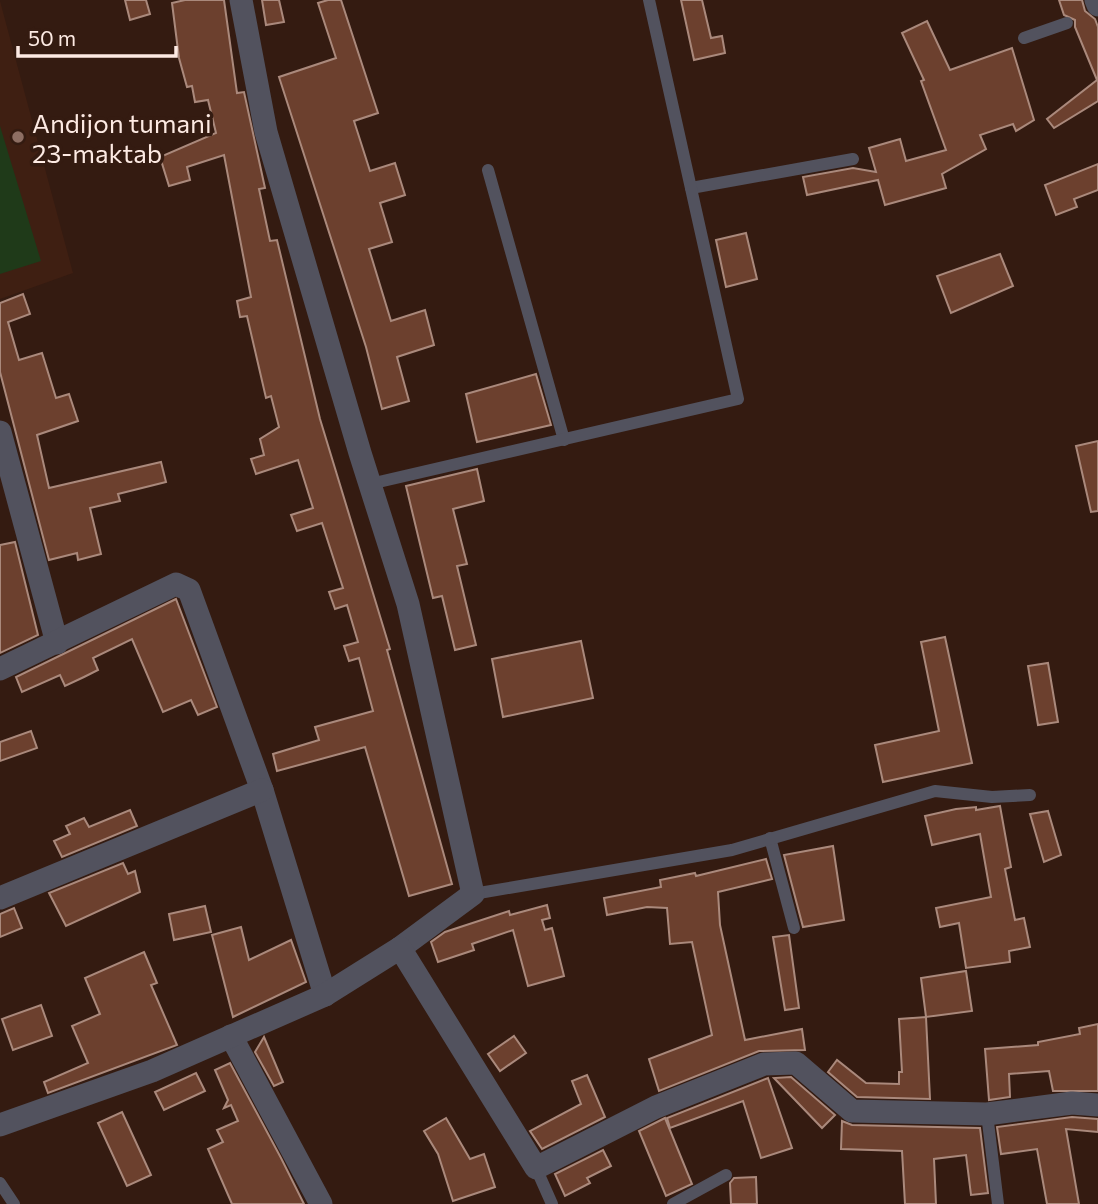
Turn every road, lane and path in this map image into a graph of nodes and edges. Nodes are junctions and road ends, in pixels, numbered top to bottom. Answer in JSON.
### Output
{"nodes":[{"id":1,"x":241,"y":0,"type":"edge"},
{"id":2,"x":649,"y":0,"type":"edge"},
{"id":3,"x":1067,"y":23,"type":"dead end"},
{"id":4,"x":1024,"y":38,"type":"dead end"},
{"id":5,"x":853,"y":159,"type":"dead end"},
{"id":6,"x":488,"y":170,"type":"dead end"},
{"id":7,"x":691,"y":188,"type":"junction"},
{"id":8,"x":0,"y":432,"type":"edge"},
{"id":9,"x":564,"y":440,"type":"junction"},
{"id":10,"x":370,"y":484,"type":"junction"},
{"id":11,"x":57,"y":643,"type":"junction"},
{"id":12,"x":0,"y":669,"type":"edge"},
{"id":13,"x":262,"y":790,"type":"junction"},
{"id":14,"x":1030,"y":795,"type":"dead end"},
{"id":15,"x":770,"y":838,"type":"junction"},
{"id":16,"x":473,"y":894,"type":"junction"},
{"id":17,"x":0,"y":898,"type":"edge"},
{"id":18,"x":794,"y":928,"type":"dead end"},
{"id":19,"x":400,"y":948,"type":"junction"},
{"id":20,"x":325,"y":995,"type":"junction"},
{"id":21,"x":231,"y":1036,"type":"junction"},
{"id":22,"x":1098,"y":1105,"type":"edge"},
{"id":23,"x":987,"y":1114,"type":"junction"},
{"id":24,"x":0,"y":1125,"type":"edge"},
{"id":25,"x":536,"y":1168,"type":"junction"},
{"id":26,"x":726,"y":1175,"type":"dead end"},
{"id":27,"x":0,"y":1183,"type":"edge"},
{"id":28,"x":14,"y":1204,"type":"edge"},
{"id":29,"x":321,"y":1204,"type":"edge"},
{"id":30,"x":552,"y":1204,"type":"edge"},
{"id":31,"x":673,"y":1204,"type":"edge"},
{"id":32,"x":998,"y":1204,"type":"edge"}],
"edges":[{"from":1,"to":10,"type":"street"},
{"from":2,"to":7,"type":"lane"},
{"from":3,"to":4,"type":"lane"},
{"from":5,"to":7,"type":"lane"},
{"from":6,"to":9,"type":"lane"},
{"from":7,"to":9,"type":"lane"},
{"from":8,"to":11,"type":"street"},
{"from":9,"to":10,"type":"lane"},
{"from":10,"to":16,"type":"street"},
{"from":11,"to":12,"type":"street"},
{"from":11,"to":13,"type":"street"},
{"from":13,"to":17,"type":"street"},
{"from":13,"to":20,"type":"street"},
{"from":14,"to":15,"type":"lane"},
{"from":15,"to":16,"type":"lane"},
{"from":15,"to":18,"type":"lane"},
{"from":16,"to":19,"type":"street"},
{"from":19,"to":20,"type":"street"},
{"from":19,"to":25,"type":"street"},
{"from":20,"to":21,"type":"street"},
{"from":21,"to":24,"type":"street"},
{"from":21,"to":29,"type":"street"},
{"from":22,"to":23,"type":"street"},
{"from":23,"to":25,"type":"street"},
{"from":23,"to":32,"type":"lane"},
{"from":25,"to":30,"type":"lane"},
{"from":26,"to":31,"type":"lane"},
{"from":27,"to":28,"type":"lane"}]}
